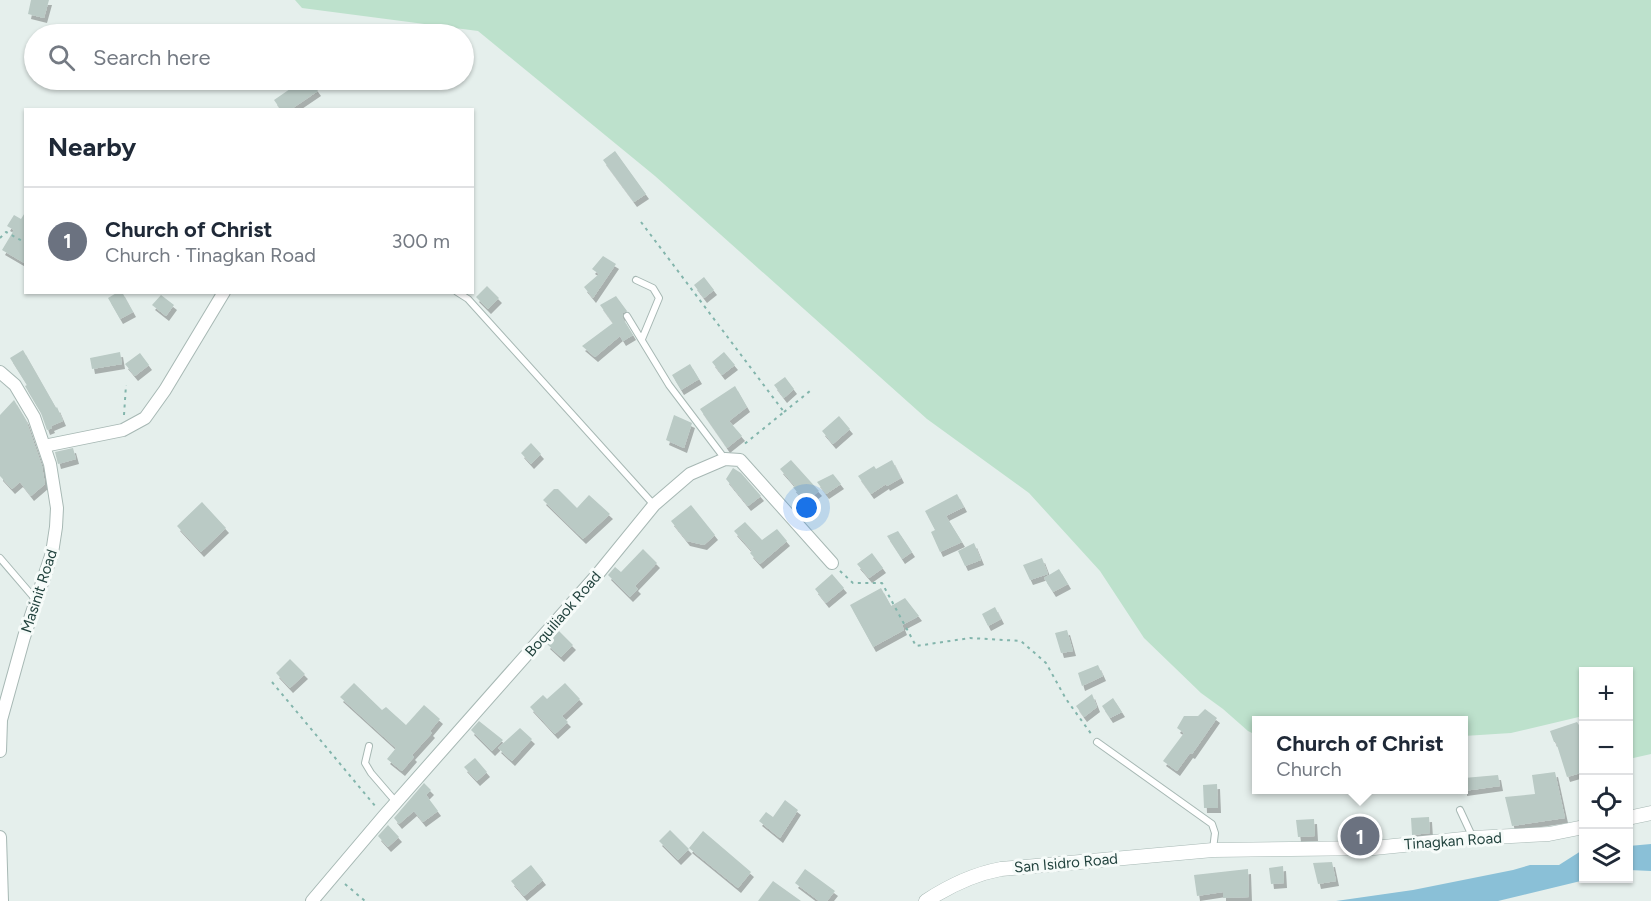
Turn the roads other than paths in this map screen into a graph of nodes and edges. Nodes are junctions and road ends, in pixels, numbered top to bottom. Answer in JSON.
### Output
{"nodes":[{"id":1,"x":636,"y":280,"type":"dead end"},
{"id":2,"x":223,"y":294,"type":"edge"},
{"id":3,"x":460,"y":294,"type":"edge"},
{"id":4,"x":627,"y":316,"type":"dead end"},
{"id":5,"x":642,"y":339,"type":"junction"},
{"id":6,"x":0,"y":372,"type":"edge"},
{"id":7,"x":44,"y":446,"type":"junction"},
{"id":8,"x":725,"y":459,"type":"junction"},
{"id":9,"x":654,"y":505,"type":"junction"},
{"id":10,"x":0,"y":558,"type":"edge"},
{"id":11,"x":832,"y":563,"type":"road end"},
{"id":12,"x":36,"y":601,"type":"junction"},
{"id":13,"x":0,"y":720,"type":"edge"},
{"id":14,"x":1097,"y":742,"type":"road end"},
{"id":15,"x":369,"y":746,"type":"dead end"},
{"id":16,"x":0,"y":751,"type":"edge"},
{"id":17,"x":396,"y":802,"type":"junction"},
{"id":18,"x":1460,"y":810,"type":"dead end"},
{"id":19,"x":1651,"y":813,"type":"edge"},
{"id":20,"x":1633,"y":817,"type":"edge"},
{"id":21,"x":1579,"y":828,"type":"edge"},
{"id":22,"x":0,"y":837,"type":"edge"},
{"id":23,"x":1473,"y":838,"type":"junction"},
{"id":24,"x":1213,"y":850,"type":"junction"},
{"id":25,"x":2,"y":890,"type":"edge"},
{"id":26,"x":312,"y":901,"type":"edge"},
{"id":27,"x":926,"y":901,"type":"edge"}],
"edges":[{"from":1,"to":5,"type":"lane"},
{"from":2,"to":7,"type":"street"},
{"from":3,"to":9,"type":"lane"},
{"from":4,"to":5,"type":"lane"},
{"from":5,"to":8,"type":"lane"},
{"from":6,"to":7,"type":"street","name":"Masinit Road"},
{"from":7,"to":12,"type":"street","name":"Masinit Road"},
{"from":8,"to":9,"type":"street","name":"Boquiliaok Road"},
{"from":8,"to":11,"type":"street"},
{"from":9,"to":17,"type":"street","name":"Boquiliaok Road"},
{"from":10,"to":12,"type":"lane"},
{"from":12,"to":13,"type":"street","name":"Masinit Road"},
{"from":13,"to":16,"type":"street","name":"Masinit Road"},
{"from":14,"to":24,"type":"lane"},
{"from":15,"to":17,"type":"lane"},
{"from":17,"to":26,"type":"street","name":"Boquiliaok Road"},
{"from":18,"to":23,"type":"lane"},
{"from":19,"to":20,"type":"street"},
{"from":21,"to":23,"type":"street","name":"Tinagkan Road"},
{"from":22,"to":25,"type":"street"},
{"from":23,"to":24,"type":"street","name":"Tinagkan Road"},
{"from":24,"to":27,"type":"street","name":"San Isidro Road"}]}
